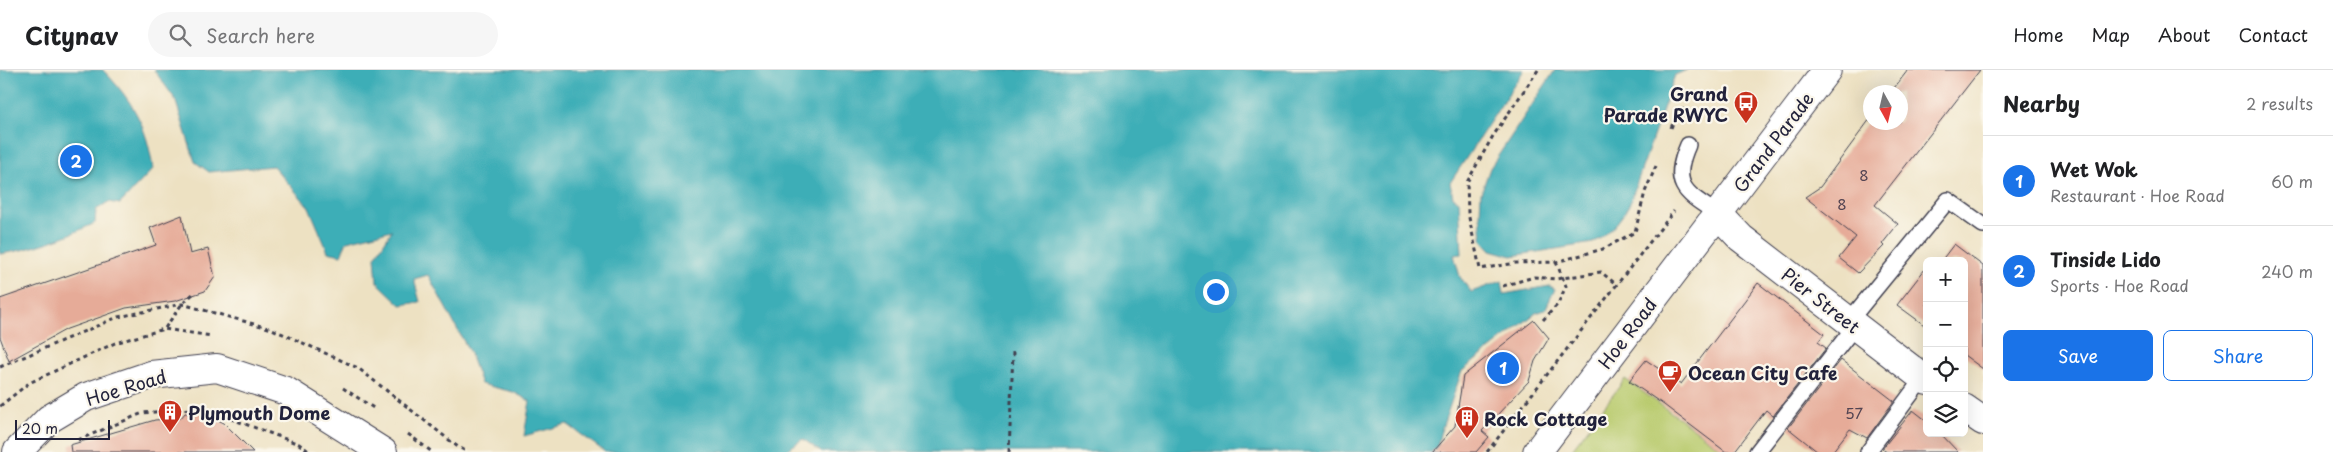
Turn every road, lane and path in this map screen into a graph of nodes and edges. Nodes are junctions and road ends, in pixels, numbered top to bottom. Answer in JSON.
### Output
{"nodes":[{"id":1,"x":1538,"y":70,"type":"edge"},
{"id":2,"x":1827,"y":70,"type":"edge"},
{"id":3,"x":1700,"y":116,"type":"dead end"},
{"id":4,"x":1669,"y":133,"type":"dead end"},
{"id":5,"x":1688,"y":145,"type":"dead end"},
{"id":6,"x":1659,"y":158,"type":"dead end"},
{"id":7,"x":1687,"y":194,"type":"junction"},
{"id":8,"x":1718,"y":214,"type":"junction"},
{"id":9,"x":1983,"y":225,"type":"edge"},
{"id":10,"x":1556,"y":262,"type":"junction"},
{"id":11,"x":1561,"y":278,"type":"junction"},
{"id":12,"x":1617,"y":285,"type":"junction"},
{"id":13,"x":1503,"y":286,"type":"dead end"},
{"id":14,"x":193,"y":294,"type":"dead end"},
{"id":15,"x":1543,"y":320,"type":"dead end"},
{"id":16,"x":1852,"y":324,"type":"junction"},
{"id":17,"x":164,"y":329,"type":"junction"},
{"id":18,"x":215,"y":337,"type":"dead end"},
{"id":19,"x":1013,"y":352,"type":"dead end"},
{"id":20,"x":9,"y":361,"type":"dead end"},
{"id":21,"x":0,"y":367,"type":"edge"},
{"id":22,"x":1923,"y":377,"type":"edge"},
{"id":23,"x":1923,"y":382,"type":"edge"},
{"id":24,"x":0,"y":406,"type":"edge"},
{"id":25,"x":1968,"y":411,"type":"edge"},
{"id":26,"x":1983,"y":421,"type":"edge"},
{"id":27,"x":72,"y":443,"type":"dead end"},
{"id":28,"x":458,"y":447,"type":"dead end"},
{"id":29,"x":17,"y":452,"type":"edge"},
{"id":30,"x":310,"y":452,"type":"edge"},
{"id":31,"x":383,"y":452,"type":"edge"},
{"id":32,"x":468,"y":452,"type":"edge"},
{"id":33,"x":1009,"y":452,"type":"edge"},
{"id":34,"x":1487,"y":452,"type":"edge"},
{"id":35,"x":1537,"y":452,"type":"edge"},
{"id":36,"x":1758,"y":452,"type":"edge"},
{"id":37,"x":1868,"y":452,"type":"edge"}],
"edges":[{"from":1,"to":10,"type":"path"},
{"from":2,"to":8,"type":"street","name":"Grand Parade"},
{"from":3,"to":4,"type":"path"},
{"from":5,"to":7,"type":"lane"},
{"from":6,"to":10,"type":"path"},
{"from":7,"to":8,"type":"lane"},
{"from":7,"to":12,"type":"path"},
{"from":8,"to":16,"type":"street","name":"Pier Street"},
{"from":8,"to":35,"type":"street","name":"Hoe Road"},
{"from":9,"to":16,"type":"lane"},
{"from":10,"to":11,"type":"path"},
{"from":11,"to":12,"type":"path"},
{"from":11,"to":13,"type":"path"},
{"from":11,"to":15,"type":"path"},
{"from":12,"to":34,"type":"path"},
{"from":14,"to":17,"type":"path"},
{"from":16,"to":22,"type":"street","name":"Pier Street"},
{"from":16,"to":36,"type":"lane"},
{"from":17,"to":18,"type":"path"},
{"from":17,"to":24,"type":"path"},
{"from":19,"to":33,"type":"path"},
{"from":20,"to":21,"type":"path"},
{"from":23,"to":37,"type":"lane"},
{"from":25,"to":26,"type":"street"},
{"from":27,"to":30,"type":"path"},
{"from":28,"to":32,"type":"path"},
{"from":29,"to":31,"type":"street","name":"Hoe Road"}]}
